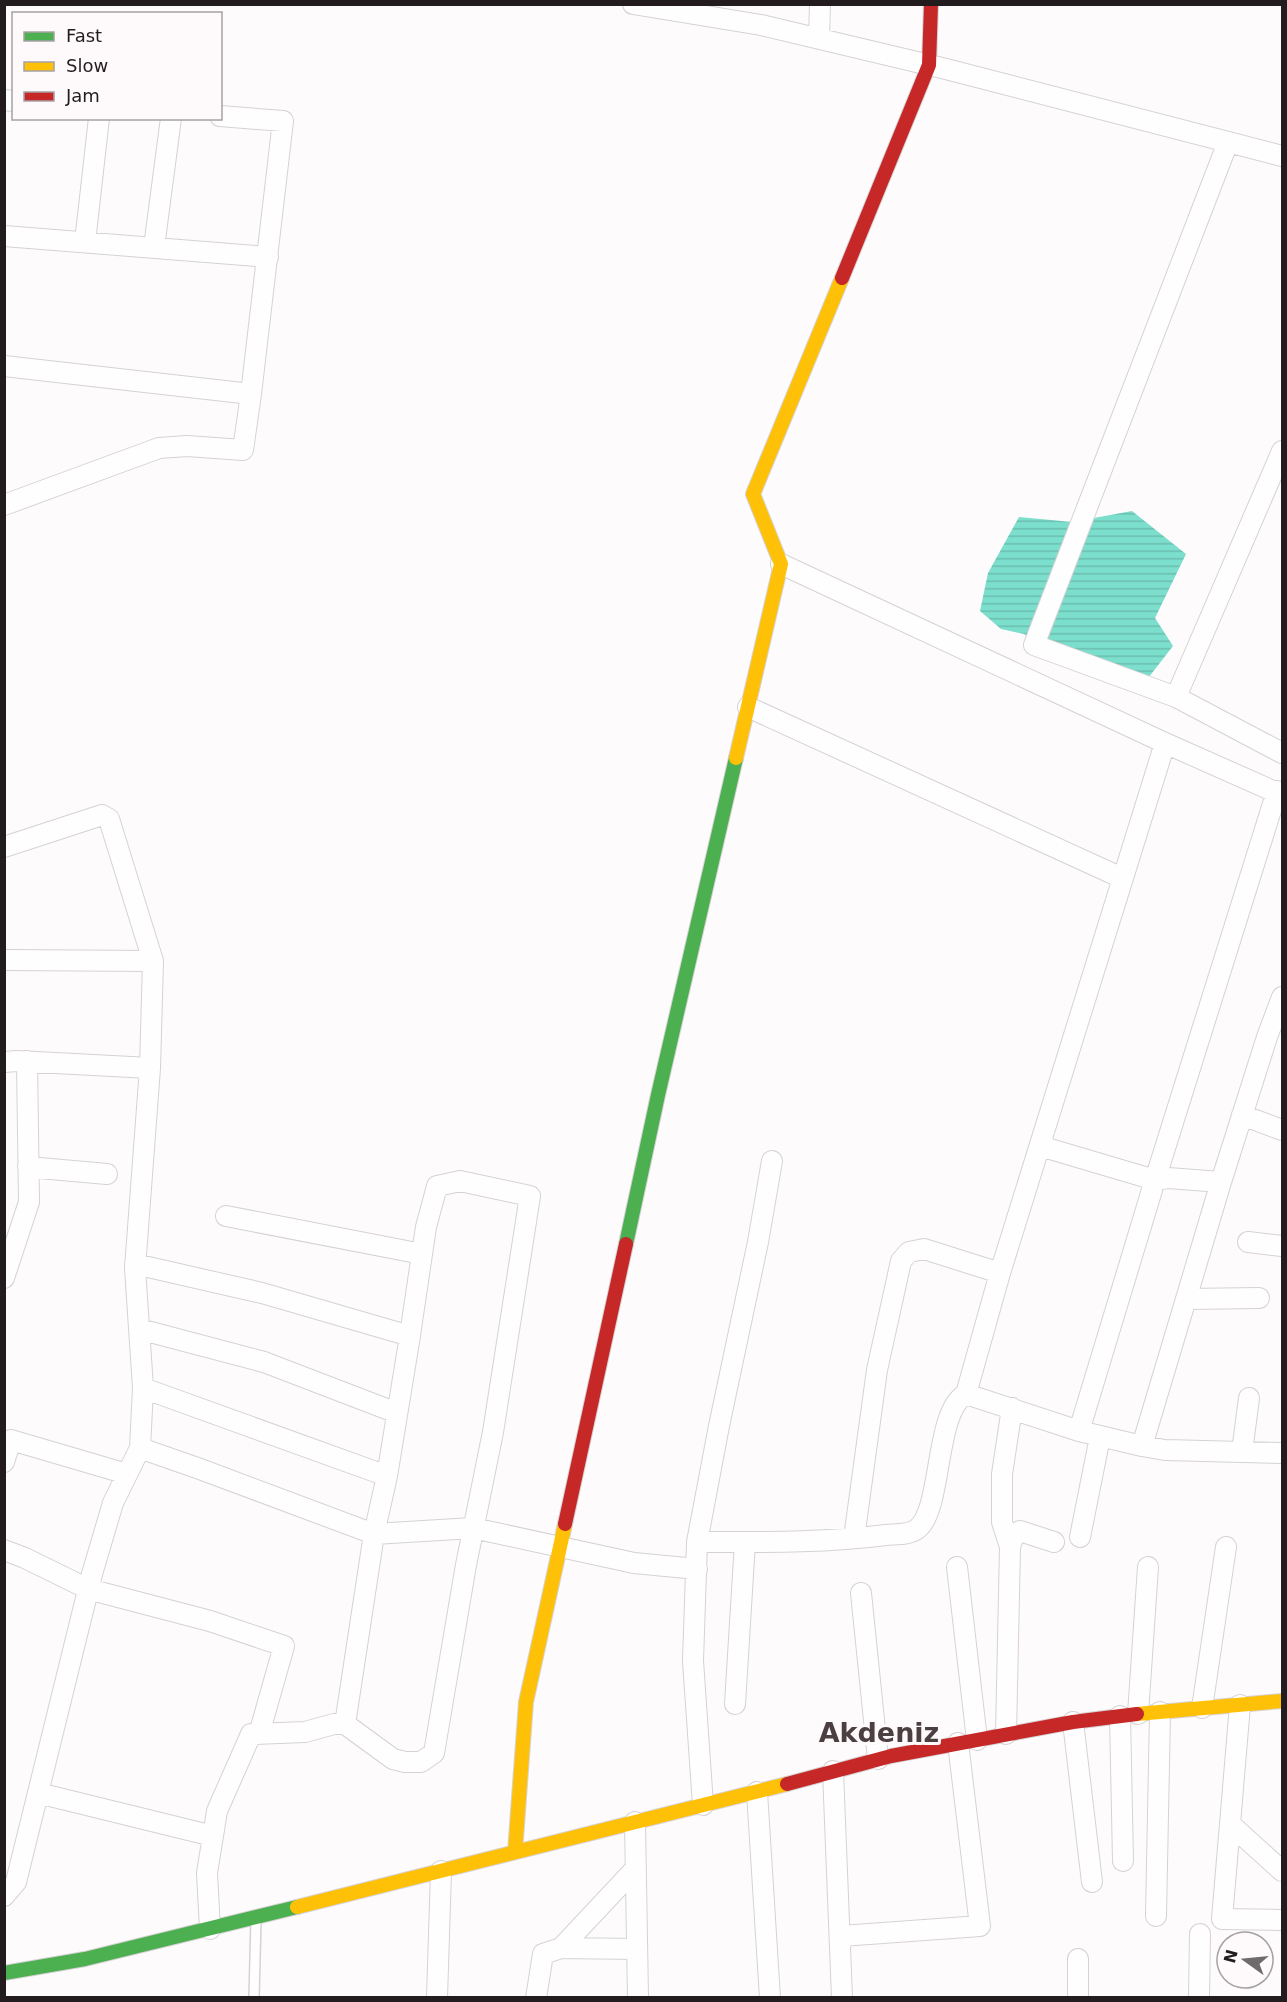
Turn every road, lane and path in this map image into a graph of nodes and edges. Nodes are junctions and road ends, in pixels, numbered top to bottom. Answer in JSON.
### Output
{"nodes":[{"id":1,"x":633,"y":4,"type":"edge"},
{"id":2,"x":820,"y":4,"type":"edge"},
{"id":3,"x":931,"y":4,"type":"edge"},
{"id":4,"x":819,"y":39,"type":"junction"},
{"id":5,"x":929,"y":65,"type":"junction"},
{"id":6,"x":222,"y":116,"type":"edge"},
{"id":7,"x":99,"y":120,"type":"edge"},
{"id":8,"x":171,"y":120,"type":"edge"},
{"id":9,"x":1228,"y":142,"type":"junction"},
{"id":10,"x":1282,"y":156,"type":"edge"},
{"id":11,"x":4,"y":236,"type":"edge"},
{"id":12,"x":85,"y":242,"type":"junction"},
{"id":13,"x":154,"y":247,"type":"junction"},
{"id":14,"x":268,"y":257,"type":"junction"},
{"id":15,"x":4,"y":366,"type":"edge"},
{"id":16,"x":251,"y":394,"type":"junction"},
{"id":17,"x":1282,"y":454,"type":"edge"},
{"id":18,"x":4,"y":505,"type":"edge"},
{"id":19,"x":781,"y":564,"type":"junction"},
{"id":20,"x":1176,"y":698,"type":"junction"},
{"id":21,"x":748,"y":706,"type":"junction"},
{"id":22,"x":1165,"y":743,"type":"junction"},
{"id":23,"x":1282,"y":753,"type":"edge"},
{"id":24,"x":1280,"y":793,"type":"edge"},
{"id":25,"x":4,"y":847,"type":"edge"},
{"id":26,"x":1122,"y":878,"type":"junction"},
{"id":27,"x":4,"y":960,"type":"edge"},
{"id":28,"x":153,"y":961,"type":"junction"},
{"id":29,"x":1282,"y":997,"type":"edge"},
{"id":30,"x":1275,"y":1039,"type":"edge"},
{"id":31,"x":27,"y":1061,"type":"junction"},
{"id":32,"x":4,"y":1062,"type":"edge"},
{"id":33,"x":150,"y":1068,"type":"junction"},
{"id":34,"x":1242,"y":1115,"type":"junction"},
{"id":35,"x":1282,"y":1130,"type":"edge"},
{"id":36,"x":1040,"y":1146,"type":"junction"},
{"id":37,"x":772,"y":1161,"type":"dead end"},
{"id":38,"x":28,"y":1167,"type":"junction"},
{"id":39,"x":107,"y":1174,"type":"dead end"},
{"id":40,"x":1155,"y":1180,"type":"junction"},
{"id":41,"x":1221,"y":1182,"type":"junction"},
{"id":42,"x":226,"y":1216,"type":"dead end"},
{"id":43,"x":1248,"y":1242,"type":"dead end"},
{"id":44,"x":1282,"y":1246,"type":"edge"},
{"id":45,"x":422,"y":1254,"type":"junction"},
{"id":46,"x":135,"y":1264,"type":"junction"},
{"id":47,"x":1000,"y":1273,"type":"junction"},
{"id":48,"x":4,"y":1278,"type":"edge"},
{"id":49,"x":1259,"y":1298,"type":"dead end"},
{"id":50,"x":1188,"y":1299,"type":"junction"},
{"id":51,"x":139,"y":1329,"type":"junction"},
{"id":52,"x":410,"y":1336,"type":"junction"},
{"id":53,"x":143,"y":1388,"type":"junction"},
{"id":54,"x":966,"y":1394,"type":"junction"},
{"id":55,"x":1249,"y":1398,"type":"dead end"},
{"id":56,"x":1011,"y":1408,"type":"junction"},
{"id":57,"x":397,"y":1413,"type":"junction"},
{"id":58,"x":1079,"y":1431,"type":"junction"},
{"id":59,"x":1100,"y":1437,"type":"junction"},
{"id":60,"x":1142,"y":1446,"type":"junction"},
{"id":61,"x":140,"y":1448,"type":"junction"},
{"id":62,"x":1242,"y":1452,"type":"junction"},
{"id":63,"x":1282,"y":1453,"type":"edge"},
{"id":64,"x":4,"y":1462,"type":"edge"},
{"id":65,"x":127,"y":1474,"type":"junction"},
{"id":66,"x":387,"y":1476,"type":"junction"},
{"id":67,"x":474,"y":1528,"type":"junction"},
{"id":68,"x":374,"y":1534,"type":"junction"},
{"id":69,"x":1080,"y":1537,"type":"dead end"},
{"id":70,"x":854,"y":1538,"type":"junction"},
{"id":71,"x":698,"y":1542,"type":"junction"},
{"id":72,"x":745,"y":1542,"type":"junction"},
{"id":73,"x":1054,"y":1542,"type":"dead end"},
{"id":74,"x":1010,"y":1547,"type":"junction"},
{"id":75,"x":1226,"y":1547,"type":"dead end"},
{"id":76,"x":561,"y":1548,"type":"junction"},
{"id":77,"x":4,"y":1550,"type":"edge"},
{"id":78,"x":957,"y":1567,"type":"dead end"},
{"id":79,"x":1148,"y":1567,"type":"dead end"},
{"id":80,"x":697,"y":1569,"type":"junction"},
{"id":81,"x":88,"y":1589,"type":"junction"},
{"id":82,"x":861,"y":1593,"type":"dead end"},
{"id":83,"x":1282,"y":1701,"type":"edge"},
{"id":84,"x":735,"y":1704,"type":"dead end"},
{"id":85,"x":1240,"y":1705,"type":"junction"},
{"id":86,"x":1202,"y":1708,"type":"junction"},
{"id":87,"x":1160,"y":1712,"type":"junction"},
{"id":88,"x":1129,"y":1715,"type":"junction"},
{"id":89,"x":1073,"y":1722,"type":"junction"},
{"id":90,"x":345,"y":1724,"type":"junction"},
{"id":91,"x":259,"y":1734,"type":"junction"},
{"id":92,"x":1006,"y":1734,"type":"junction"},
{"id":93,"x":967,"y":1742,"type":"junction"},
{"id":94,"x":878,"y":1759,"type":"junction"},
{"id":95,"x":833,"y":1771,"type":"junction"},
{"id":96,"x":757,"y":1791,"type":"junction"},
{"id":97,"x":38,"y":1793,"type":"junction"},
{"id":98,"x":703,"y":1805,"type":"junction"},
{"id":99,"x":635,"y":1822,"type":"junction"},
{"id":100,"x":1230,"y":1824,"type":"junction"},
{"id":101,"x":213,"y":1836,"type":"junction"},
{"id":102,"x":514,"y":1852,"type":"junction"},
{"id":103,"x":1123,"y":1861,"type":"dead end"},
{"id":104,"x":636,"y":1868,"type":"junction"},
{"id":105,"x":441,"y":1871,"type":"junction"},
{"id":106,"x":1282,"y":1871,"type":"edge"},
{"id":107,"x":1092,"y":1882,"type":"dead end"},
{"id":108,"x":4,"y":1896,"type":"edge"},
{"id":109,"x":1156,"y":1916,"type":"dead end"},
{"id":110,"x":256,"y":1917,"type":"junction"},
{"id":111,"x":1282,"y":1920,"type":"edge"},
{"id":112,"x":210,"y":1929,"type":"junction"},
{"id":113,"x":1200,"y":1934,"type":"dead end"},
{"id":114,"x":841,"y":1936,"type":"junction"},
{"id":115,"x":561,"y":1948,"type":"junction"},
{"id":116,"x":637,"y":1949,"type":"junction"},
{"id":117,"x":1078,"y":1959,"type":"dead end"},
{"id":118,"x":4,"y":1973,"type":"edge"},
{"id":119,"x":254,"y":1998,"type":"edge"},
{"id":120,"x":437,"y":1998,"type":"edge"},
{"id":121,"x":536,"y":1998,"type":"edge"},
{"id":122,"x":638,"y":1998,"type":"edge"},
{"id":123,"x":770,"y":1998,"type":"edge"},
{"id":124,"x":842,"y":1998,"type":"edge"},
{"id":125,"x":1078,"y":1998,"type":"edge"},
{"id":126,"x":1199,"y":1998,"type":"edge"}],
"edges":[{"from":1,"to":4,"type":"street"},
{"from":2,"to":4,"type":"street"},
{"from":3,"to":5,"type":"street"},
{"from":4,"to":5,"type":"street"},
{"from":5,"to":9,"type":"street"},
{"from":5,"to":19,"type":"street"},
{"from":6,"to":14,"type":"street"},
{"from":7,"to":12,"type":"street"},
{"from":8,"to":13,"type":"street"},
{"from":9,"to":10,"type":"street"},
{"from":9,"to":20,"type":"street"},
{"from":11,"to":12,"type":"street"},
{"from":12,"to":13,"type":"street"},
{"from":13,"to":14,"type":"street"},
{"from":14,"to":16,"type":"street"},
{"from":15,"to":16,"type":"street"},
{"from":16,"to":18,"type":"street"},
{"from":17,"to":20,"type":"street"},
{"from":19,"to":21,"type":"street"},
{"from":19,"to":22,"type":"street"},
{"from":20,"to":23,"type":"street"},
{"from":21,"to":26,"type":"street"},
{"from":21,"to":76,"type":"street"},
{"from":22,"to":24,"type":"street"},
{"from":22,"to":26,"type":"street"},
{"from":24,"to":40,"type":"street"},
{"from":25,"to":28,"type":"street"},
{"from":26,"to":36,"type":"street"},
{"from":27,"to":28,"type":"street"},
{"from":28,"to":33,"type":"street"},
{"from":29,"to":30,"type":"street"},
{"from":30,"to":34,"type":"street"},
{"from":31,"to":32,"type":"street"},
{"from":31,"to":33,"type":"street"},
{"from":31,"to":38,"type":"street"},
{"from":33,"to":46,"type":"street"},
{"from":34,"to":35,"type":"street"},
{"from":34,"to":41,"type":"street"},
{"from":36,"to":40,"type":"street"},
{"from":36,"to":47,"type":"street"},
{"from":37,"to":71,"type":"street"},
{"from":38,"to":39,"type":"street"},
{"from":38,"to":48,"type":"street"},
{"from":40,"to":41,"type":"street"},
{"from":40,"to":58,"type":"street"},
{"from":41,"to":50,"type":"street"},
{"from":42,"to":45,"type":"street"},
{"from":43,"to":44,"type":"street"},
{"from":45,"to":52,"type":"street"},
{"from":45,"to":67,"type":"street"},
{"from":46,"to":51,"type":"street"},
{"from":46,"to":52,"type":"street"},
{"from":47,"to":54,"type":"street"},
{"from":47,"to":70,"type":"street"},
{"from":49,"to":50,"type":"street"},
{"from":50,"to":60,"type":"street"},
{"from":51,"to":53,"type":"street"},
{"from":51,"to":57,"type":"street"},
{"from":52,"to":57,"type":"street"},
{"from":53,"to":61,"type":"street"},
{"from":53,"to":66,"type":"street"},
{"from":54,"to":56,"type":"street"},
{"from":54,"to":70,"type":"street"},
{"from":55,"to":62,"type":"street"},
{"from":56,"to":58,"type":"street"},
{"from":56,"to":74,"type":"street"},
{"from":57,"to":66,"type":"street"},
{"from":58,"to":59,"type":"street"},
{"from":59,"to":60,"type":"street"},
{"from":59,"to":69,"type":"street"},
{"from":60,"to":62,"type":"street"},
{"from":61,"to":65,"type":"street"},
{"from":61,"to":68,"type":"street"},
{"from":62,"to":63,"type":"street"},
{"from":64,"to":65,"type":"street"},
{"from":65,"to":81,"type":"street"},
{"from":66,"to":68,"type":"street"},
{"from":67,"to":68,"type":"street"},
{"from":67,"to":76,"type":"street"},
{"from":67,"to":90,"type":"street"},
{"from":68,"to":90,"type":"street"},
{"from":70,"to":72,"type":"street"},
{"from":71,"to":72,"type":"street"},
{"from":71,"to":80,"type":"street"},
{"from":72,"to":84,"type":"street"},
{"from":73,"to":74,"type":"street"},
{"from":74,"to":92,"type":"street"},
{"from":75,"to":86,"type":"street"},
{"from":76,"to":80,"type":"street"},
{"from":76,"to":102,"type":"street"},
{"from":77,"to":81,"type":"street"},
{"from":78,"to":93,"type":"street"},
{"from":79,"to":88,"type":"street"},
{"from":80,"to":98,"type":"street"},
{"from":81,"to":91,"type":"street"},
{"from":81,"to":97,"type":"street"},
{"from":82,"to":94,"type":"street"},
{"from":83,"to":85,"type":"street"},
{"from":85,"to":86,"type":"street"},
{"from":85,"to":100,"type":"street"},
{"from":86,"to":87,"type":"street"},
{"from":87,"to":88,"type":"street"},
{"from":87,"to":109,"type":"street"},
{"from":88,"to":89,"type":"street"},
{"from":88,"to":103,"type":"street"},
{"from":89,"to":92,"type":"street"},
{"from":89,"to":107,"type":"street"},
{"from":90,"to":91,"type":"street"},
{"from":91,"to":101,"type":"street"},
{"from":92,"to":93,"type":"street"},
{"from":93,"to":94,"type":"street"},
{"from":93,"to":114,"type":"street"},
{"from":94,"to":95,"type":"street"},
{"from":95,"to":96,"type":"street"},
{"from":95,"to":114,"type":"street"},
{"from":96,"to":98,"type":"street"},
{"from":96,"to":123,"type":"street"},
{"from":97,"to":101,"type":"street"},
{"from":97,"to":108,"type":"street"},
{"from":98,"to":99,"type":"street"},
{"from":99,"to":102,"type":"street"},
{"from":99,"to":104,"type":"street"},
{"from":100,"to":106,"type":"street"},
{"from":100,"to":111,"type":"street"},
{"from":101,"to":112,"type":"street"},
{"from":102,"to":105,"type":"street"},
{"from":104,"to":115,"type":"street"},
{"from":104,"to":116,"type":"street"},
{"from":105,"to":110,"type":"street"},
{"from":105,"to":120,"type":"street"},
{"from":110,"to":112,"type":"street"},
{"from":110,"to":119,"type":"lane"},
{"from":112,"to":118,"type":"street"},
{"from":113,"to":126,"type":"street"},
{"from":114,"to":124,"type":"street"},
{"from":115,"to":116,"type":"street"},
{"from":115,"to":121,"type":"street"},
{"from":116,"to":122,"type":"street"},
{"from":117,"to":125,"type":"street"}]}
